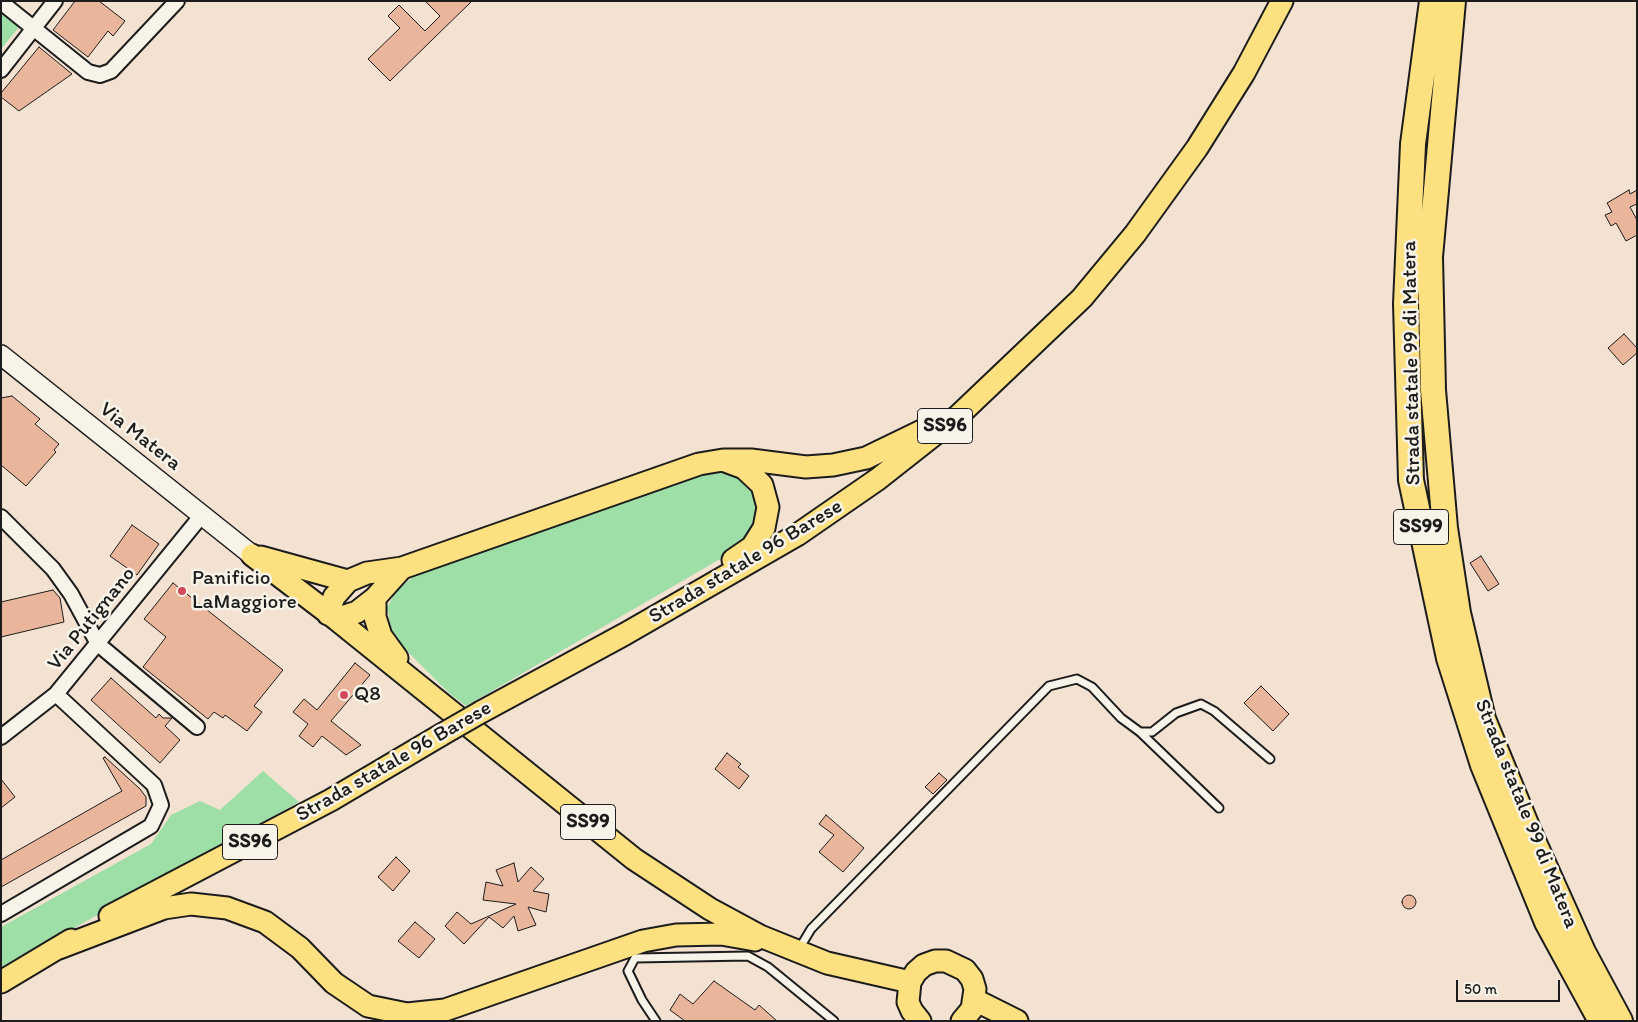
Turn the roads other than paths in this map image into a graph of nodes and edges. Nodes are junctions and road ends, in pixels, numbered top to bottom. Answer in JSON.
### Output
{"nodes":[{"id":1,"x":55,"y":1,"type":"edge"},
{"id":2,"x":177,"y":1,"type":"edge"},
{"id":3,"x":1282,"y":1,"type":"edge"},
{"id":4,"x":1432,"y":1,"type":"edge"},
{"id":5,"x":1453,"y":1,"type":"edge"},
{"id":6,"x":1,"y":2,"type":"edge"},
{"id":7,"x":34,"y":29,"type":"junction"},
{"id":8,"x":1,"y":70,"type":"edge"},
{"id":9,"x":1029,"y":350,"type":"junction"},
{"id":10,"x":1,"y":354,"type":"edge"},
{"id":11,"x":722,"y":460,"type":"junction"},
{"id":12,"x":202,"y":515,"type":"junction"},
{"id":13,"x":1,"y":517,"type":"edge"},
{"id":14,"x":252,"y":554,"type":"junction"},
{"id":15,"x":402,"y":568,"type":"junction"},
{"id":16,"x":348,"y":581,"type":"junction"},
{"id":17,"x":375,"y":598,"type":"junction"},
{"id":18,"x":332,"y":616,"type":"junction"},
{"id":19,"x":625,"y":634,"type":"junction"},
{"id":20,"x":98,"y":644,"type":"junction"},
{"id":21,"x":413,"y":681,"type":"junction"},
{"id":22,"x":56,"y":694,"type":"junction"},
{"id":23,"x":197,"y":728,"type":"dead end"},
{"id":24,"x":1140,"y":732,"type":"junction"},
{"id":25,"x":1,"y":737,"type":"edge"},
{"id":26,"x":1270,"y":759,"type":"dead end"},
{"id":27,"x":1219,"y":808,"type":"dead end"},
{"id":28,"x":1,"y":914,"type":"edge"},
{"id":29,"x":777,"y":944,"type":"junction"},
{"id":30,"x":59,"y":948,"type":"junction"},
{"id":31,"x":798,"y":952,"type":"junction"},
{"id":32,"x":1,"y":982,"type":"edge"},
{"id":33,"x":975,"y":1000,"type":"junction"},
{"id":34,"x":915,"y":1009,"type":"edge"},
{"id":35,"x":656,"y":1021,"type":"edge"},
{"id":36,"x":834,"y":1021,"type":"edge"},
{"id":37,"x":962,"y":1021,"type":"edge"},
{"id":38,"x":1017,"y":1021,"type":"edge"},
{"id":39,"x":1601,"y":1021,"type":"edge"},
{"id":40,"x":1620,"y":1021,"type":"edge"}],
"edges":[{"from":1,"to":7,"type":"street"},
{"from":2,"to":7,"type":"street"},
{"from":3,"to":9,"type":"main road","name":"Strada statale 96 Barese","number":"SS96"},
{"from":4,"to":39,"type":"highway","name":"Strada statale 99 di Matera","number":"SS99"},
{"from":5,"to":40,"type":"highway","name":"Strada statale 99 di Matera","number":"SS99"},
{"from":6,"to":7,"type":"street"},
{"from":7,"to":8,"type":"street"},
{"from":9,"to":11,"type":"main road"},
{"from":9,"to":19,"type":"main road","name":"Strada statale 96 Barese","number":"SS96"},
{"from":10,"to":12,"type":"street","name":"Via Matera"},
{"from":11,"to":15,"type":"main road"},
{"from":11,"to":19,"type":"main road"},
{"from":12,"to":14,"type":"street","name":"Via Matera"},
{"from":12,"to":20,"type":"street","name":"Via Putignano"},
{"from":13,"to":20,"type":"street"},
{"from":14,"to":16,"type":"main road"},
{"from":14,"to":18,"type":"main road","number":"SS99"},
{"from":15,"to":16,"type":"main road"},
{"from":15,"to":17,"type":"main road"},
{"from":16,"to":18,"type":"main road"},
{"from":17,"to":18,"type":"main road"},
{"from":17,"to":21,"type":"main road"},
{"from":18,"to":21,"type":"main road","number":"SS99"},
{"from":19,"to":30,"type":"main road","name":"Strada statale 96 Barese","number":"SS96","bridge":true},
{"from":20,"to":22,"type":"street","name":"Via Putignano"},
{"from":20,"to":23,"type":"street"},
{"from":21,"to":29,"type":"main road","number":"SS99"},
{"from":22,"to":25,"type":"street","name":"Via Putignano"},
{"from":22,"to":28,"type":"street"},
{"from":24,"to":26,"type":"lane"},
{"from":24,"to":27,"type":"lane"},
{"from":24,"to":31,"type":"lane"},
{"from":29,"to":30,"type":"main road"},
{"from":29,"to":31,"type":"main road","number":"SS99"},
{"from":30,"to":32,"type":"main road","number":"SS96"},
{"from":31,"to":34,"type":"main road","number":"SS99"},
{"from":33,"to":34,"type":"main road"},
{"from":33,"to":37,"type":"main road"},
{"from":33,"to":38,"type":"main road"},
{"from":35,"to":36,"type":"lane"}]}
